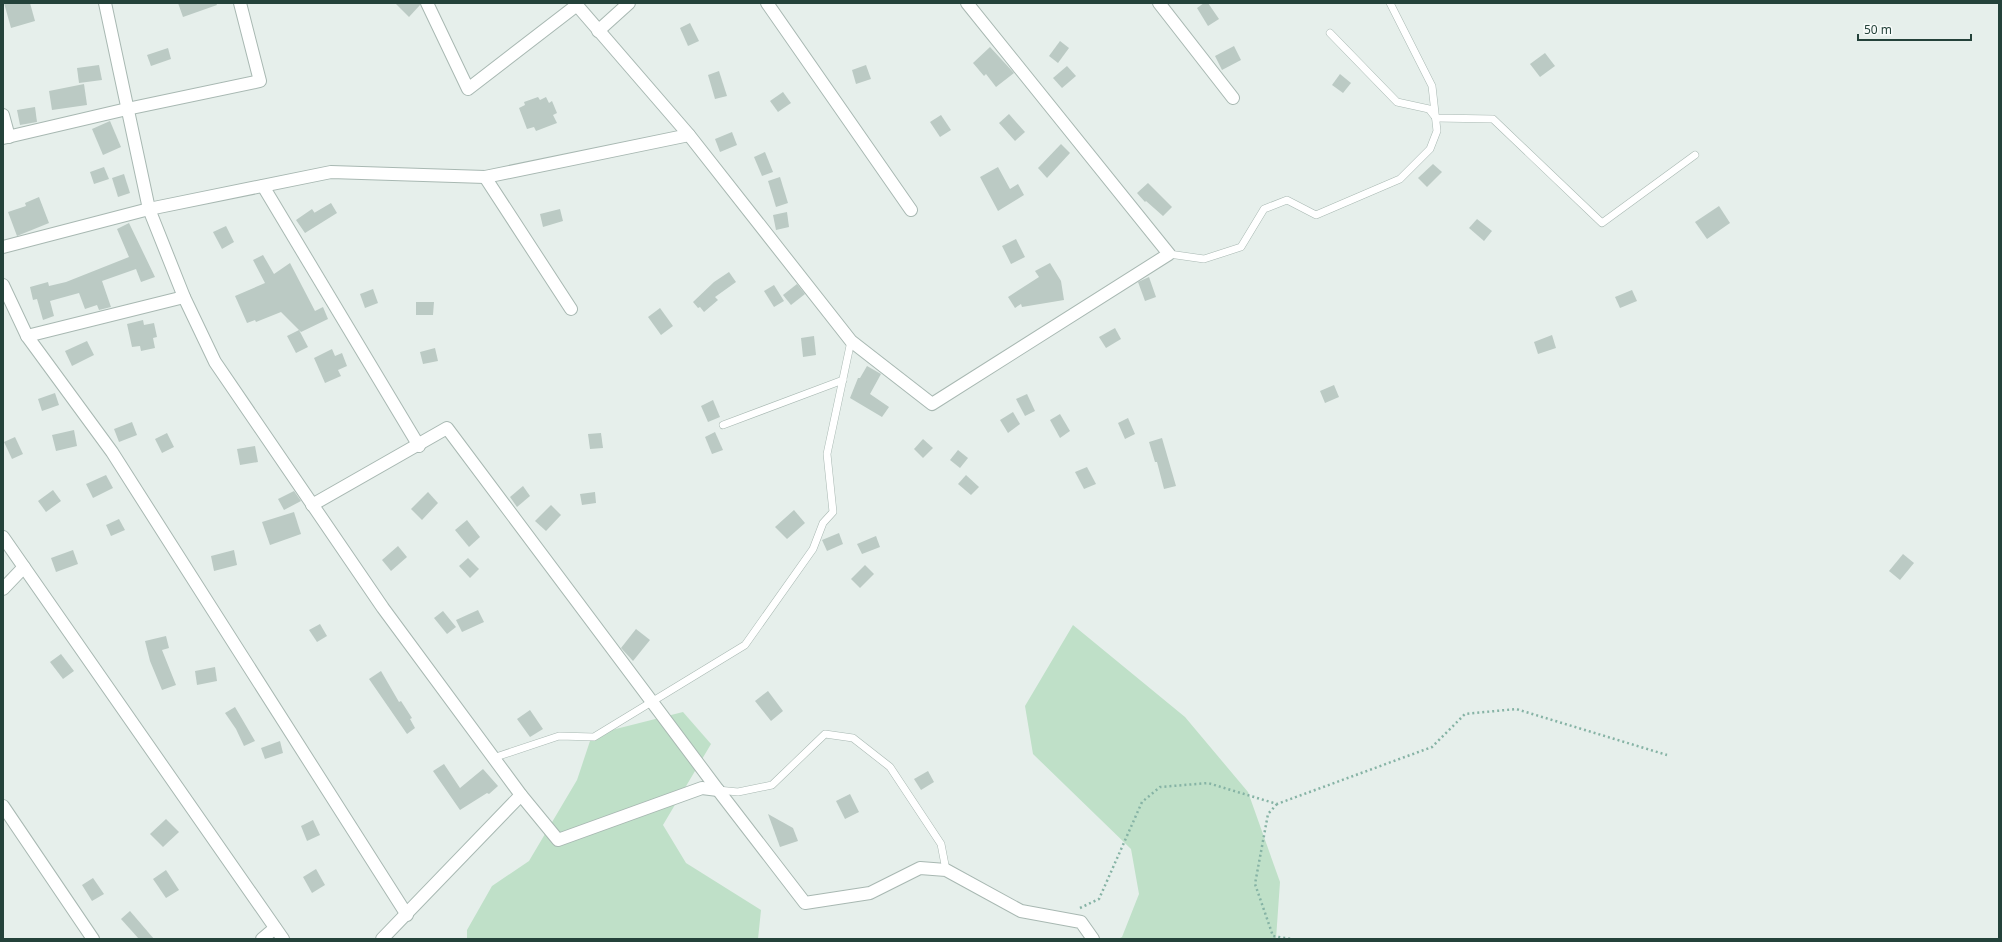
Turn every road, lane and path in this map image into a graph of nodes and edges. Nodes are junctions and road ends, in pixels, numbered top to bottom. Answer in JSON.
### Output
{"nodes":[{"id":1,"x":105,"y":3,"type":"edge"},
{"id":2,"x":240,"y":3,"type":"edge"},
{"id":3,"x":427,"y":3,"type":"edge"},
{"id":4,"x":629,"y":3,"type":"edge"},
{"id":5,"x":767,"y":3,"type":"edge"},
{"id":6,"x":967,"y":3,"type":"edge"},
{"id":7,"x":1160,"y":3,"type":"edge"},
{"id":8,"x":1390,"y":3,"type":"edge"},
{"id":9,"x":576,"y":4,"type":"edge"},
{"id":10,"x":598,"y":31,"type":"junction"},
{"id":11,"x":1330,"y":33,"type":"dead end"},
{"id":12,"x":1233,"y":98,"type":"dead end"},
{"id":13,"x":127,"y":109,"type":"junction"},
{"id":14,"x":3,"y":115,"type":"edge"},
{"id":15,"x":1436,"y":118,"type":"junction"},
{"id":16,"x":689,"y":135,"type":"junction"},
{"id":17,"x":6,"y":137,"type":"edge"},
{"id":18,"x":1695,"y":155,"type":"dead end"},
{"id":19,"x":485,"y":177,"type":"junction"},
{"id":20,"x":263,"y":186,"type":"junction"},
{"id":21,"x":149,"y":209,"type":"junction"},
{"id":22,"x":911,"y":210,"type":"dead end"},
{"id":23,"x":3,"y":247,"type":"edge"},
{"id":24,"x":1169,"y":254,"type":"junction"},
{"id":25,"x":3,"y":285,"type":"edge"},
{"id":26,"x":184,"y":297,"type":"junction"},
{"id":27,"x":571,"y":309,"type":"dead end"},
{"id":28,"x":27,"y":336,"type":"junction"},
{"id":29,"x":851,"y":341,"type":"junction"},
{"id":30,"x":843,"y":380,"type":"junction"},
{"id":31,"x":723,"y":425,"type":"dead end"},
{"id":32,"x":418,"y":446,"type":"junction"},
{"id":33,"x":312,"y":505,"type":"junction"},
{"id":34,"x":3,"y":537,"type":"edge"},
{"id":35,"x":24,"y":568,"type":"junction"},
{"id":36,"x":3,"y":589,"type":"edge"},
{"id":37,"x":652,"y":701,"type":"junction"},
{"id":38,"x":1667,"y":755,"type":"dead end"},
{"id":39,"x":493,"y":758,"type":"junction"},
{"id":40,"x":718,"y":790,"type":"junction"},
{"id":41,"x":520,"y":795,"type":"junction"},
{"id":42,"x":1277,"y":804,"type":"junction"},
{"id":43,"x":3,"y":806,"type":"edge"},
{"id":44,"x":946,"y":870,"type":"junction"},
{"id":45,"x":1079,"y":908,"type":"dead end"},
{"id":46,"x":407,"y":915,"type":"junction"},
{"id":47,"x":275,"y":928,"type":"junction"},
{"id":48,"x":93,"y":939,"type":"edge"},
{"id":49,"x":262,"y":939,"type":"edge"},
{"id":50,"x":283,"y":939,"type":"edge"},
{"id":51,"x":382,"y":939,"type":"edge"},
{"id":52,"x":1093,"y":939,"type":"edge"},
{"id":53,"x":1291,"y":939,"type":"edge"}],
"edges":[{"from":1,"to":13,"type":"street"},
{"from":2,"to":13,"type":"street"},
{"from":3,"to":9,"type":"street"},
{"from":4,"to":10,"type":"street"},
{"from":5,"to":22,"type":"street"},
{"from":6,"to":24,"type":"street"},
{"from":7,"to":12,"type":"street"},
{"from":8,"to":15,"type":"lane"},
{"from":9,"to":10,"type":"street"},
{"from":10,"to":16,"type":"street"},
{"from":11,"to":15,"type":"lane"},
{"from":13,"to":17,"type":"street"},
{"from":13,"to":21,"type":"street"},
{"from":14,"to":17,"type":"street"},
{"from":15,"to":18,"type":"lane"},
{"from":15,"to":24,"type":"lane"},
{"from":16,"to":19,"type":"street"},
{"from":16,"to":29,"type":"street"},
{"from":19,"to":20,"type":"street"},
{"from":19,"to":27,"type":"street"},
{"from":20,"to":21,"type":"street"},
{"from":20,"to":32,"type":"street"},
{"from":21,"to":23,"type":"street"},
{"from":21,"to":26,"type":"street"},
{"from":24,"to":29,"type":"street"},
{"from":25,"to":28,"type":"street"},
{"from":26,"to":28,"type":"street"},
{"from":26,"to":33,"type":"street"},
{"from":28,"to":46,"type":"street"},
{"from":29,"to":30,"type":"lane"},
{"from":30,"to":31,"type":"lane"},
{"from":30,"to":37,"type":"lane"},
{"from":32,"to":33,"type":"street"},
{"from":32,"to":37,"type":"street"},
{"from":33,"to":39,"type":"street"},
{"from":34,"to":35,"type":"street"},
{"from":35,"to":36,"type":"street"},
{"from":35,"to":47,"type":"street"},
{"from":37,"to":39,"type":"lane"},
{"from":37,"to":40,"type":"street"},
{"from":38,"to":42,"type":"path"},
{"from":39,"to":41,"type":"street"},
{"from":40,"to":41,"type":"street"},
{"from":40,"to":44,"type":"street"},
{"from":40,"to":44,"type":"lane"},
{"from":41,"to":46,"type":"street"},
{"from":42,"to":45,"type":"path"},
{"from":42,"to":53,"type":"path"},
{"from":43,"to":48,"type":"street"},
{"from":44,"to":52,"type":"street"},
{"from":46,"to":51,"type":"street"},
{"from":47,"to":49,"type":"street"},
{"from":47,"to":50,"type":"street"}]}
